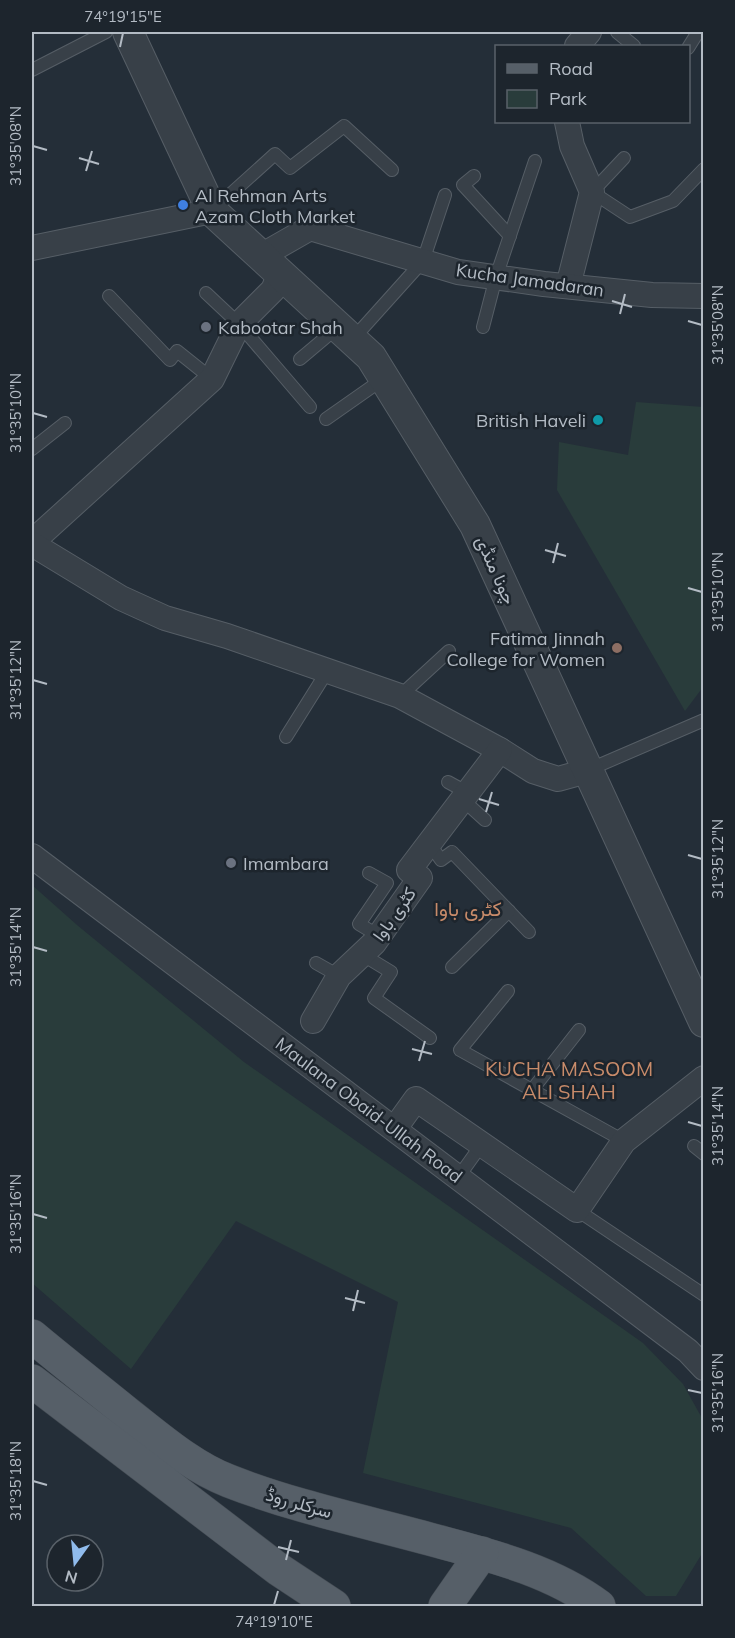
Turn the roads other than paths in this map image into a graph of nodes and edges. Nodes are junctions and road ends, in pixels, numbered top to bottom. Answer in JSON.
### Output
{"nodes":[{"id":1,"x":106,"y":32,"type":"edge"},
{"id":2,"x":128,"y":32,"type":"edge"},
{"id":3,"x":589,"y":32,"type":"edge"},
{"id":4,"x":617,"y":32,"type":"edge"},
{"id":5,"x":698,"y":32,"type":"edge"},
{"id":6,"x":578,"y":45,"type":"edge"},
{"id":7,"x":633,"y":45,"type":"edge"},
{"id":8,"x":690,"y":45,"type":"edge"},
{"id":9,"x":32,"y":70,"type":"edge"},
{"id":10,"x":567,"y":123,"type":"edge"},
{"id":11,"x":624,"y":158,"type":"dead end"},
{"id":12,"x":535,"y":161,"type":"dead end"},
{"id":13,"x":704,"y":169,"type":"edge"},
{"id":14,"x":392,"y":170,"type":"dead end"},
{"id":15,"x":474,"y":176,"type":"dead end"},
{"id":16,"x":592,"y":192,"type":"junction"},
{"id":17,"x":445,"y":195,"type":"dead end"},
{"id":18,"x":212,"y":211,"type":"junction"},
{"id":19,"x":510,"y":236,"type":"junction"},
{"id":20,"x":32,"y":248,"type":"edge"},
{"id":21,"x":423,"y":261,"type":"junction"},
{"id":22,"x":271,"y":265,"type":"junction"},
{"id":23,"x":496,"y":277,"type":"junction"},
{"id":24,"x":568,"y":286,"type":"junction"},
{"id":25,"x":206,"y":293,"type":"dead end"},
{"id":26,"x":109,"y":296,"type":"dead end"},
{"id":27,"x":704,"y":296,"type":"edge"},
{"id":28,"x":239,"y":324,"type":"junction"},
{"id":29,"x":483,"y":327,"type":"dead end"},
{"id":30,"x":345,"y":333,"type":"junction"},
{"id":31,"x":300,"y":358,"type":"dead end"},
{"id":32,"x":384,"y":378,"type":"junction"},
{"id":33,"x":212,"y":379,"type":"junction"},
{"id":34,"x":310,"y":407,"type":"dead end"},
{"id":35,"x":326,"y":419,"type":"dead end"},
{"id":36,"x":65,"y":423,"type":"dead end"},
{"id":37,"x":32,"y":448,"type":"edge"},
{"id":38,"x":32,"y":543,"type":"edge"},
{"id":39,"x":449,"y":651,"type":"dead end"},
{"id":40,"x":328,"y":670,"type":"junction"},
{"id":41,"x":400,"y":696,"type":"junction"},
{"id":42,"x":704,"y":720,"type":"edge"},
{"id":43,"x":286,"y":737,"type":"dead end"},
{"id":44,"x":500,"y":750,"type":"junction"},
{"id":45,"x":587,"y":771,"type":"junction"},
{"id":46,"x":460,"y":792,"type":"junction"},
{"id":47,"x":485,"y":820,"type":"dead end"},
{"id":48,"x":429,"y":843,"type":"junction"},
{"id":49,"x":32,"y":856,"type":"edge"},
{"id":50,"x":369,"y":873,"type":"dead end"},
{"id":51,"x":509,"y":911,"type":"junction"},
{"id":52,"x":529,"y":932,"type":"dead end"},
{"id":53,"x":379,"y":936,"type":"junction"},
{"id":54,"x":363,"y":955,"type":"junction"},
{"id":55,"x":316,"y":963,"type":"dead end"},
{"id":56,"x":452,"y":968,"type":"dead end"},
{"id":57,"x":339,"y":976,"type":"junction"},
{"id":58,"x":694,"y":980,"type":"edge"},
{"id":59,"x":508,"y":991,"type":"dead end"},
{"id":60,"x":313,"y":1020,"type":"dead end"},
{"id":61,"x":704,"y":1022,"type":"edge"},
{"id":62,"x":579,"y":1030,"type":"dead end"},
{"id":63,"x":430,"y":1038,"type":"dead end"},
{"id":64,"x":704,"y":1078,"type":"edge"},
{"id":65,"x":532,"y":1090,"type":"junction"},
{"id":66,"x":398,"y":1124,"type":"dead end"},
{"id":67,"x":624,"y":1141,"type":"junction"},
{"id":68,"x":483,"y":1144,"type":"junction"},
{"id":69,"x":462,"y":1172,"type":"dead end"},
{"id":70,"x":577,"y":1210,"type":"junction"},
{"id":71,"x":704,"y":1295,"type":"edge"},
{"id":72,"x":32,"y":1336,"type":"edge"},
{"id":73,"x":704,"y":1368,"type":"edge"},
{"id":74,"x":32,"y":1380,"type":"edge"},
{"id":75,"x":482,"y":1553,"type":"junction"},
{"id":76,"x":334,"y":1606,"type":"edge"},
{"id":77,"x":445,"y":1606,"type":"edge"},
{"id":78,"x":599,"y":1606,"type":"edge"}],
"edges":[{"from":1,"to":9,"type":"lane"},
{"from":2,"to":18,"type":"street"},
{"from":3,"to":6,"type":"street"},
{"from":4,"to":7,"type":"lane"},
{"from":5,"to":8,"type":"lane"},
{"from":10,"to":16,"type":"street"},
{"from":11,"to":16,"type":"lane"},
{"from":12,"to":19,"type":"lane"},
{"from":13,"to":16,"type":"lane"},
{"from":14,"to":18,"type":"lane"},
{"from":15,"to":19,"type":"lane"},
{"from":16,"to":24,"type":"street"},
{"from":17,"to":21,"type":"lane"},
{"from":18,"to":20,"type":"street"},
{"from":18,"to":22,"type":"street","name":"چونا منڈی"},
{"from":19,"to":23,"type":"lane"},
{"from":21,"to":22,"type":"street","name":"Kucha Jamadaran"},
{"from":21,"to":23,"type":"street","name":"Kucha Jamadaran"},
{"from":21,"to":30,"type":"lane"},
{"from":22,"to":28,"type":"street"},
{"from":22,"to":30,"type":"street","name":"چونا منڈی"},
{"from":23,"to":24,"type":"street","name":"Kucha Jamadaran"},
{"from":23,"to":29,"type":"lane"},
{"from":24,"to":27,"type":"street","name":"Kucha Jamadaran"},
{"from":25,"to":28,"type":"lane"},
{"from":26,"to":33,"type":"lane"},
{"from":28,"to":33,"type":"street"},
{"from":28,"to":34,"type":"lane"},
{"from":30,"to":31,"type":"lane"},
{"from":30,"to":32,"type":"street","name":"چونا منڈی"},
{"from":32,"to":35,"type":"lane"},
{"from":32,"to":45,"type":"street","name":"چونا منڈی"},
{"from":33,"to":38,"type":"street"},
{"from":36,"to":37,"type":"lane"},
{"from":38,"to":40,"type":"street"},
{"from":39,"to":41,"type":"lane"},
{"from":40,"to":41,"type":"street"},
{"from":40,"to":43,"type":"lane"},
{"from":41,"to":44,"type":"street"},
{"from":42,"to":45,"type":"lane"},
{"from":44,"to":45,"type":"street"},
{"from":44,"to":46,"type":"street","name":"کٹری باوا"},
{"from":45,"to":58,"type":"street","name":"چونا منڈی"},
{"from":46,"to":47,"type":"lane"},
{"from":46,"to":48,"type":"street","name":"کٹری باوا"},
{"from":48,"to":51,"type":"lane"},
{"from":48,"to":53,"type":"street","name":"کٹری باوا"},
{"from":49,"to":73,"type":"street","name":"Maulana Obaid-Ullah Road"},
{"from":50,"to":53,"type":"lane"},
{"from":51,"to":52,"type":"lane"},
{"from":51,"to":56,"type":"lane"},
{"from":53,"to":54,"type":"street","name":"کٹری باوا"},
{"from":54,"to":57,"type":"street","name":"کٹری باوا"},
{"from":54,"to":63,"type":"lane"},
{"from":55,"to":57,"type":"lane"},
{"from":57,"to":60,"type":"street","name":"کٹری باوا"},
{"from":58,"to":61,"type":"street","name":"چونا منڈی"},
{"from":59,"to":65,"type":"lane"},
{"from":62,"to":65,"type":"lane"},
{"from":64,"to":67,"type":"street"},
{"from":65,"to":67,"type":"lane"},
{"from":66,"to":68,"type":"street"},
{"from":67,"to":70,"type":"street"},
{"from":68,"to":69,"type":"lane"},
{"from":68,"to":70,"type":"street"},
{"from":70,"to":71,"type":"lane"},
{"from":72,"to":75,"type":"main road","name":"سرکلر روڈ"},
{"from":74,"to":76,"type":"main road"},
{"from":75,"to":77,"type":"main road"},
{"from":75,"to":78,"type":"main road","name":"سرکلر روڈ"}]}
